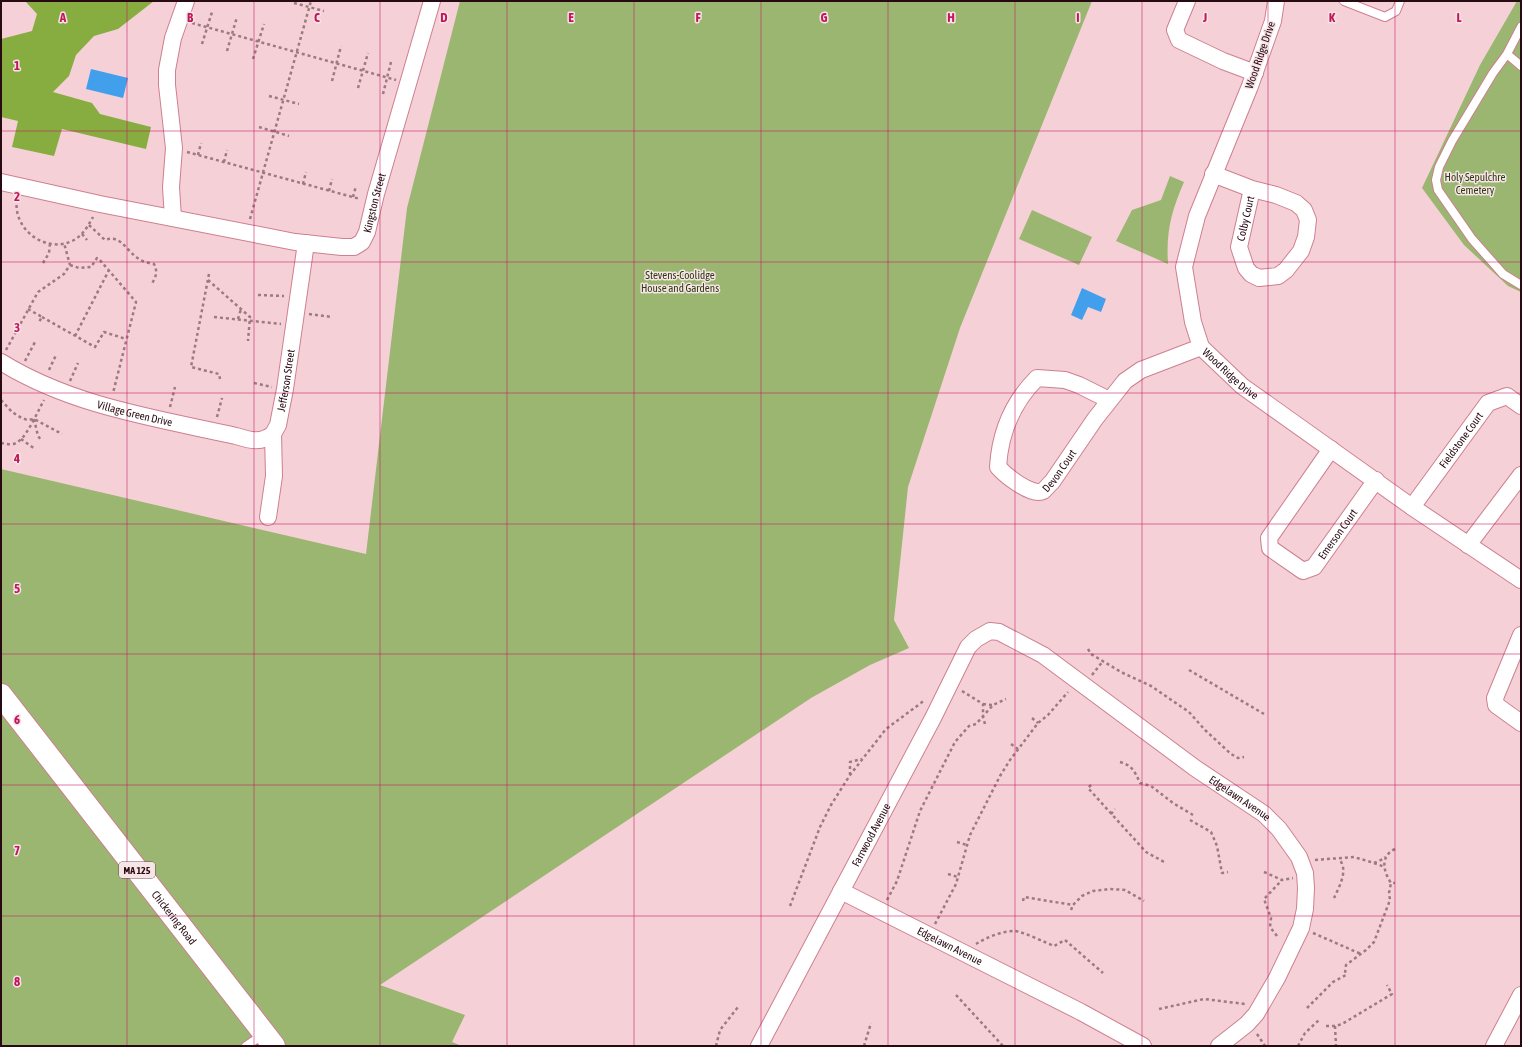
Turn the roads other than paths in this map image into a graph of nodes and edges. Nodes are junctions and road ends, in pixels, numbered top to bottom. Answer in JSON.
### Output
{"nodes":[{"id":1,"x":186,"y":1,"type":"edge"},
{"id":2,"x":432,"y":1,"type":"edge"},
{"id":3,"x":1187,"y":1,"type":"edge"},
{"id":4,"x":1276,"y":1,"type":"edge"},
{"id":5,"x":1344,"y":1,"type":"edge"},
{"id":6,"x":1400,"y":1,"type":"edge"},
{"id":7,"x":1521,"y":27,"type":"edge"},
{"id":8,"x":1507,"y":54,"type":"junction"},
{"id":9,"x":1521,"y":66,"type":"edge"},
{"id":10,"x":1255,"y":73,"type":"junction"},
{"id":11,"x":1213,"y":174,"type":"junction"},
{"id":12,"x":1,"y":182,"type":"edge"},
{"id":13,"x":1252,"y":189,"type":"junction"},
{"id":14,"x":173,"y":218,"type":"junction"},
{"id":15,"x":306,"y":243,"type":"junction"},
{"id":16,"x":1521,"y":285,"type":"edge"},
{"id":17,"x":1201,"y":347,"type":"junction"},
{"id":18,"x":2,"y":359,"type":"edge"},
{"id":19,"x":1109,"y":400,"type":"junction"},
{"id":20,"x":1521,"y":406,"type":"edge"},
{"id":21,"x":273,"y":434,"type":"junction"},
{"id":22,"x":1331,"y":449,"type":"junction"},
{"id":23,"x":1521,"y":475,"type":"edge"},
{"id":24,"x":1376,"y":480,"type":"junction"},
{"id":25,"x":1412,"y":507,"type":"junction"},
{"id":26,"x":268,"y":517,"type":"dead end"},
{"id":27,"x":1468,"y":545,"type":"junction"},
{"id":28,"x":1521,"y":580,"type":"edge"},
{"id":29,"x":990,"y":631,"type":"joint"},
{"id":30,"x":1521,"y":635,"type":"edge"},
{"id":31,"x":1,"y":695,"type":"edge"},
{"id":32,"x":1521,"y":723,"type":"edge"},
{"id":33,"x":841,"y":891,"type":"junction"},
{"id":34,"x":1521,"y":995,"type":"edge"},
{"id":35,"x":269,"y":1040,"type":"edge"},
{"id":36,"x":246,"y":1046,"type":"edge"},
{"id":37,"x":760,"y":1046,"type":"edge"},
{"id":38,"x":1143,"y":1046,"type":"edge"},
{"id":39,"x":1220,"y":1046,"type":"edge"},
{"id":40,"x":1494,"y":1046,"type":"edge"}],
"edges":[{"from":1,"to":14,"type":"street"},
{"from":2,"to":15,"type":"street","name":"Kingston Street"},
{"from":3,"to":10,"type":"street"},
{"from":4,"to":10,"type":"street","name":"Wood Ridge Drive"},
{"from":5,"to":6,"type":"lane"},
{"from":7,"to":8,"type":"lane"},
{"from":8,"to":9,"type":"lane"},
{"from":8,"to":16,"type":"lane"},
{"from":10,"to":11,"type":"street","name":"Wood Ridge Drive"},
{"from":11,"to":13,"type":"street","name":"Colby Court"},
{"from":11,"to":17,"type":"street","name":"Wood Ridge Drive"},
{"from":12,"to":14,"type":"street","name":"Kingston Street"},
{"from":13,"to":13,"type":"street","name":"Colby Court"},
{"from":14,"to":15,"type":"street","name":"Kingston Street"},
{"from":15,"to":21,"type":"street","name":"Jefferson Street"},
{"from":17,"to":19,"type":"street","name":"Devon Court"},
{"from":17,"to":22,"type":"street","name":"Wood Ridge Drive"},
{"from":18,"to":21,"type":"street","name":"Village Green Drive"},
{"from":19,"to":19,"type":"street","name":"Devon Court"},
{"from":20,"to":25,"type":"street","name":"Fieldstone Court"},
{"from":21,"to":26,"type":"street","name":"Jefferson Street"},
{"from":22,"to":24,"type":"street","name":"Wood Ridge Drive"},
{"from":22,"to":24,"type":"street","name":"Emerson Court"},
{"from":23,"to":27,"type":"street"},
{"from":24,"to":25,"type":"street","name":"Wood Ridge Drive"},
{"from":25,"to":27,"type":"street","name":"Wood Ridge Drive"},
{"from":27,"to":28,"type":"street","name":"Wood Ridge Drive"},
{"from":29,"to":33,"type":"street","name":"Farrwood Avenue"},
{"from":29,"to":39,"type":"street","name":"Edgelawn Avenue"},
{"from":30,"to":32,"type":"street"},
{"from":31,"to":35,"type":"main road","name":"Chickering Road","number":"MA 125"},
{"from":33,"to":37,"type":"street","name":"Farrwood Avenue"},
{"from":33,"to":38,"type":"street","name":"Edgelawn Avenue"},
{"from":34,"to":40,"type":"street"},
{"from":35,"to":36,"type":"lane"}]}
